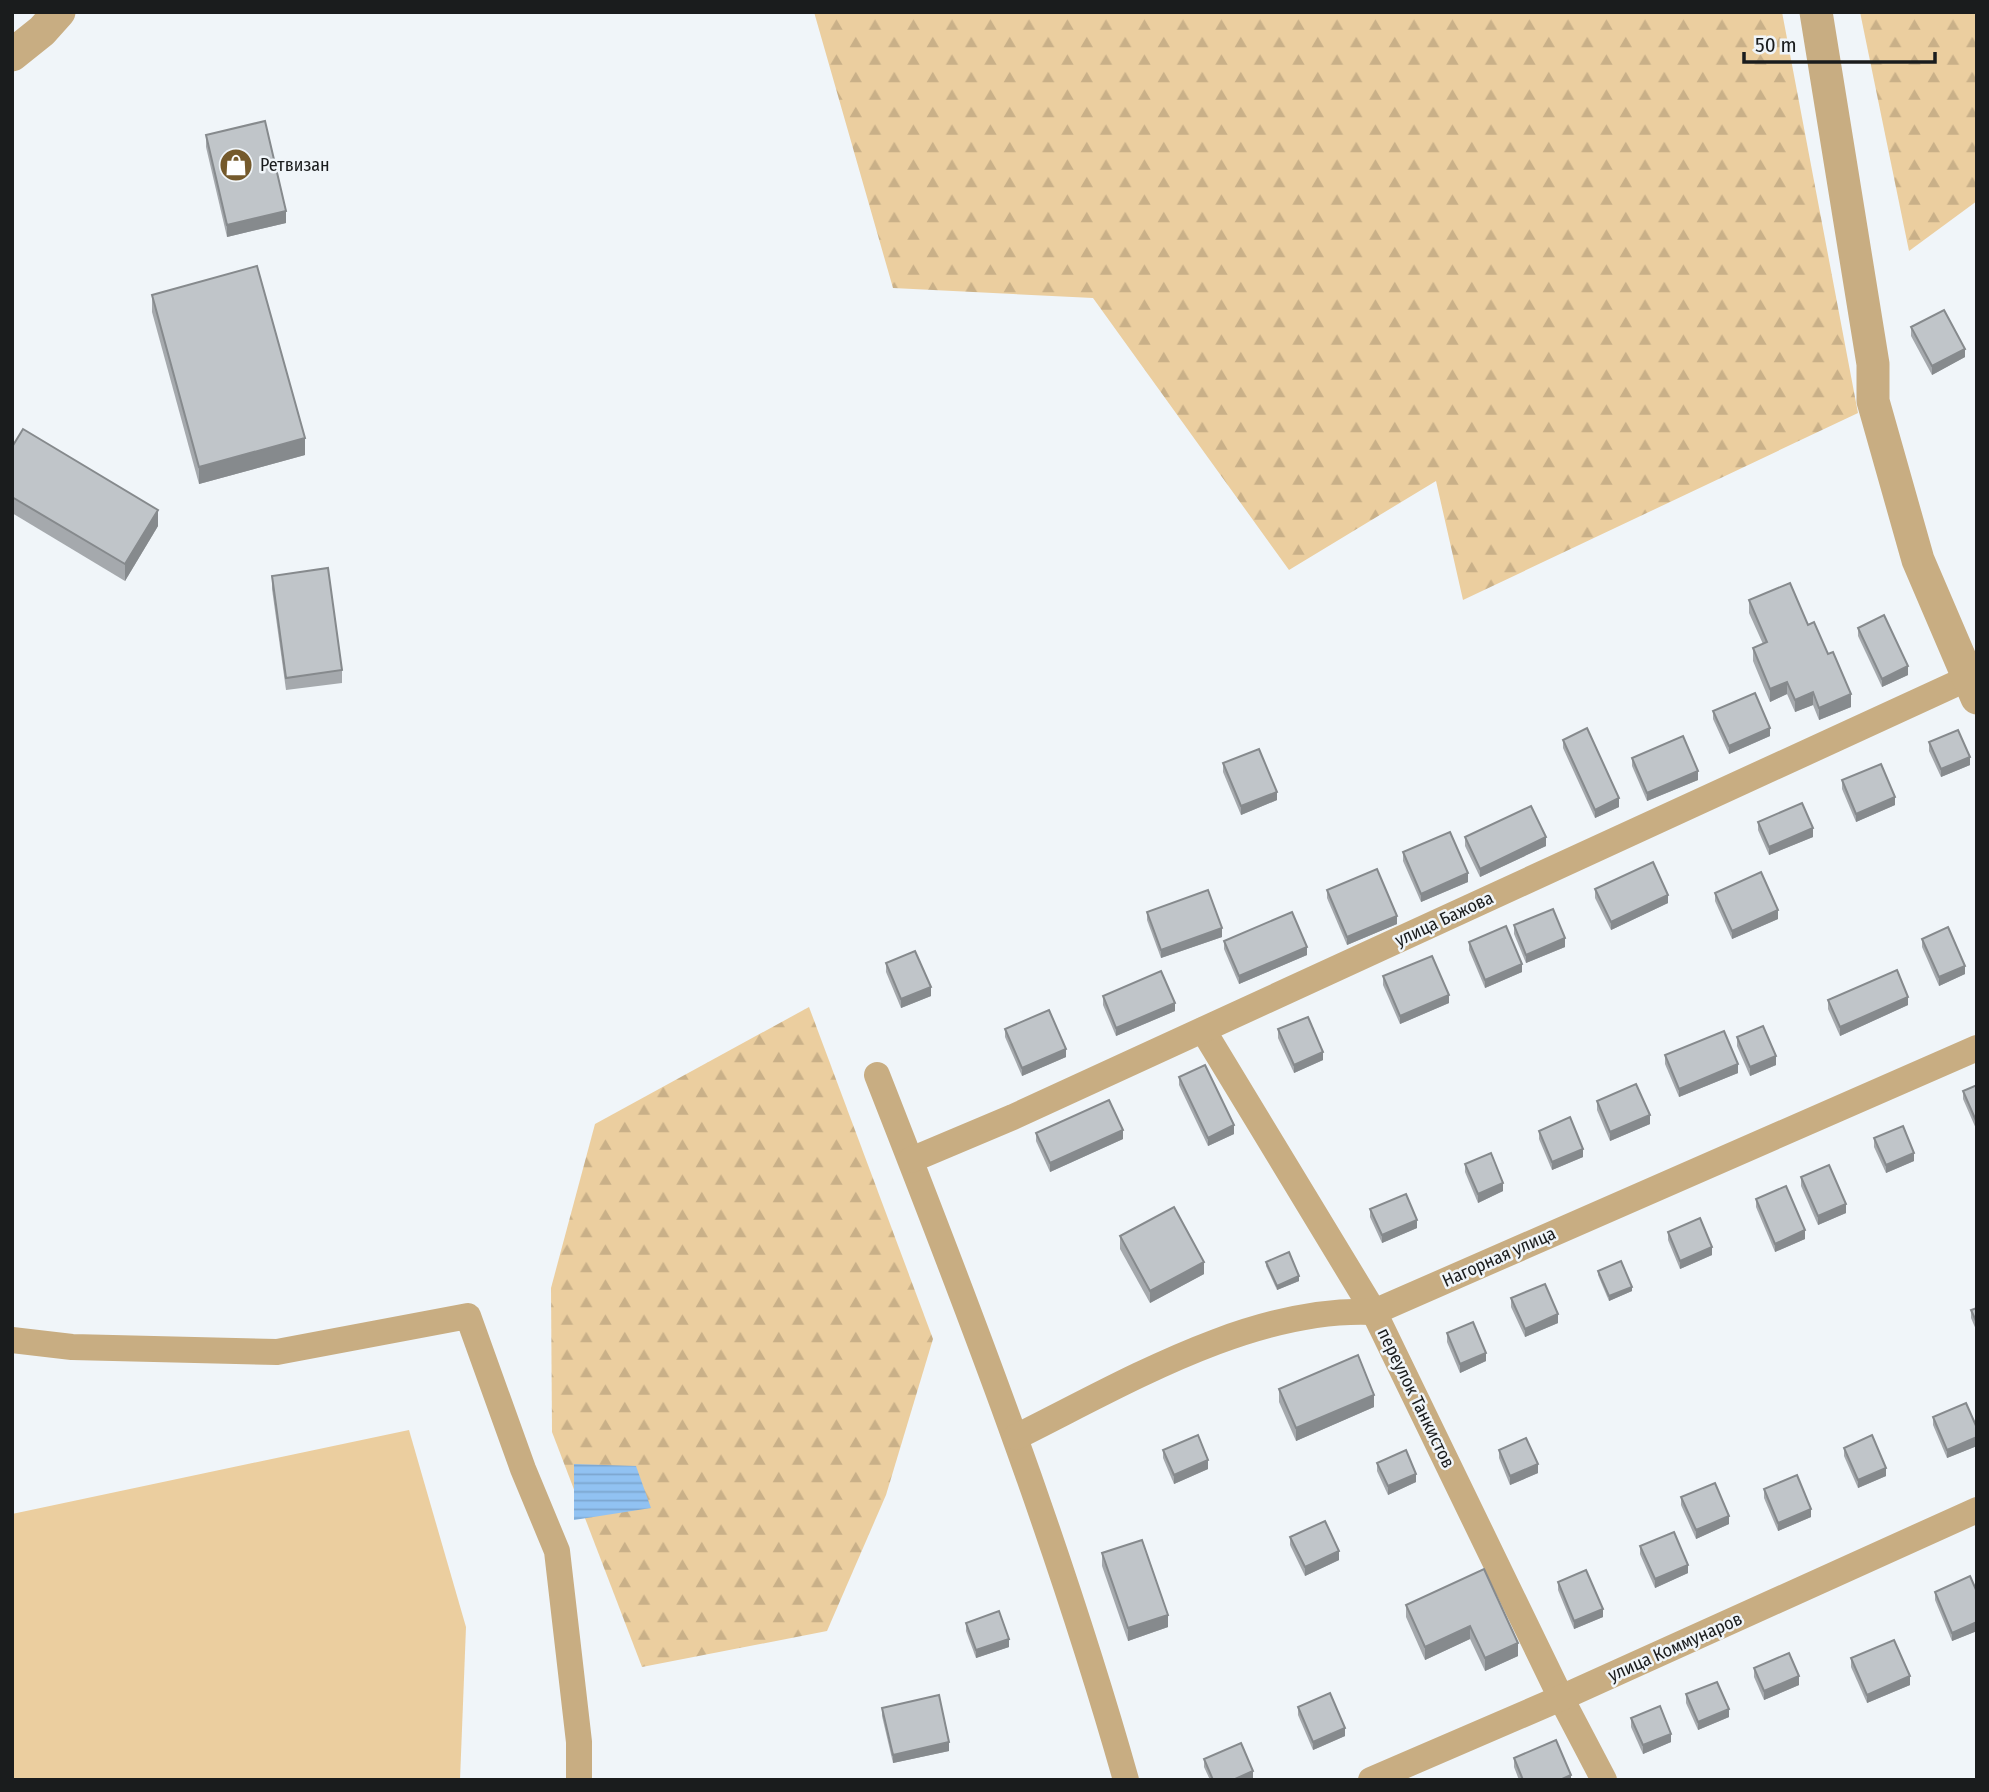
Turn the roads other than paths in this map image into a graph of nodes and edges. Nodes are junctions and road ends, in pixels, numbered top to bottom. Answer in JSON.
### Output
{"nodes":[{"id":1,"x":59,"y":12,"type":"edge"},
{"id":2,"x":1816,"y":12,"type":"edge"},
{"id":3,"x":12,"y":55,"type":"edge"},
{"id":4,"x":1974,"y":684,"type":"edge"},
{"id":5,"x":1203,"y":1030,"type":"junction"},
{"id":6,"x":1977,"y":1048,"type":"edge"},
{"id":7,"x":877,"y":1075,"type":"dead end"},
{"id":8,"x":911,"y":1160,"type":"junction"},
{"id":9,"x":1374,"y":1312,"type":"junction"},
{"id":10,"x":12,"y":1340,"type":"edge"},
{"id":11,"x":1016,"y":1437,"type":"junction"},
{"id":12,"x":1977,"y":1510,"type":"edge"},
{"id":13,"x":1561,"y":1698,"type":"junction"},
{"id":14,"x":579,"y":1780,"type":"edge"},
{"id":15,"x":1126,"y":1780,"type":"edge"},
{"id":16,"x":1371,"y":1780,"type":"edge"},
{"id":17,"x":1604,"y":1780,"type":"edge"}],
"edges":[{"from":1,"to":3,"type":"street"},
{"from":2,"to":4,"type":"street"},
{"from":4,"to":5,"type":"street","name":"улица Бажова"},
{"from":5,"to":8,"type":"street","name":"улица Бажова"},
{"from":5,"to":9,"type":"street","name":"переулок Танкистов"},
{"from":6,"to":9,"type":"street","name":"Нагорная улица"},
{"from":7,"to":8,"type":"street"},
{"from":8,"to":11,"type":"street"},
{"from":9,"to":11,"type":"street","name":"Нагорная улица"},
{"from":9,"to":13,"type":"street","name":"переулок Танкистов"},
{"from":10,"to":14,"type":"street"},
{"from":11,"to":15,"type":"street"},
{"from":12,"to":13,"type":"street","name":"улица Коммунаров"},
{"from":13,"to":16,"type":"street","name":"улица Коммунаров"},
{"from":13,"to":17,"type":"street","name":"переулок Танкистов"}]}
